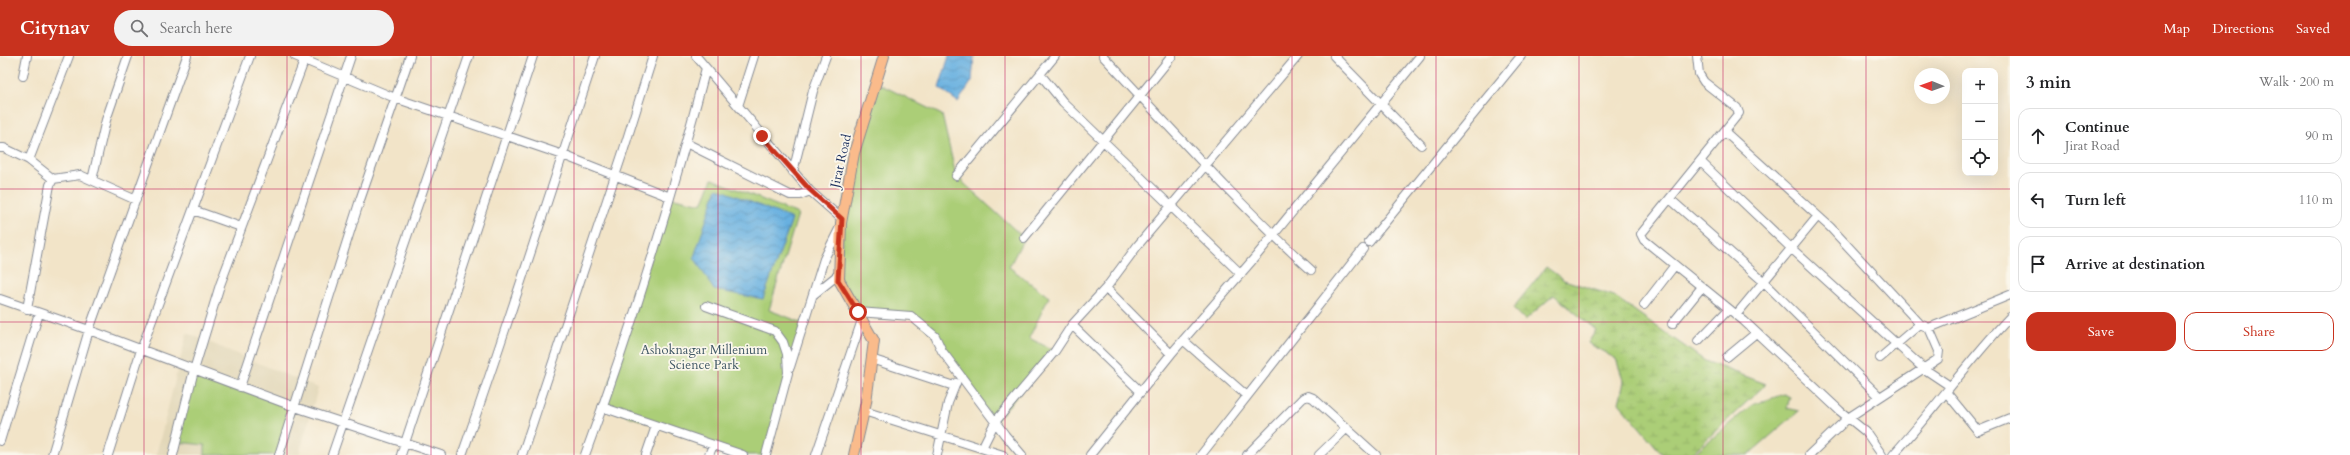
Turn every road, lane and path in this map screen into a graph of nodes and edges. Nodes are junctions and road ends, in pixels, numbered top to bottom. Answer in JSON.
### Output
{"nodes":[{"id":1,"x":27,"y":56,"type":"edge"},
{"id":2,"x":69,"y":56,"type":"edge"},
{"id":3,"x":128,"y":56,"type":"edge"},
{"id":4,"x":187,"y":56,"type":"edge"},
{"id":5,"x":250,"y":56,"type":"edge"},
{"id":6,"x":295,"y":56,"type":"edge"},
{"id":7,"x":351,"y":56,"type":"edge"},
{"id":8,"x":410,"y":56,"type":"edge"},
{"id":9,"x":469,"y":56,"type":"edge"},
{"id":10,"x":532,"y":56,"type":"edge"},
{"id":11,"x":595,"y":56,"type":"edge"},
{"id":12,"x":653,"y":56,"type":"edge"},
{"id":13,"x":696,"y":56,"type":"edge"},
{"id":14,"x":754,"y":56,"type":"edge"},
{"id":15,"x":826,"y":56,"type":"edge"},
{"id":16,"x":884,"y":56,"type":"edge"},
{"id":17,"x":1055,"y":56,"type":"edge"},
{"id":18,"x":1103,"y":56,"type":"edge"},
{"id":19,"x":1172,"y":56,"type":"edge"},
{"id":20,"x":1298,"y":56,"type":"edge"},
{"id":21,"x":1334,"y":56,"type":"edge"},
{"id":22,"x":1420,"y":56,"type":"edge"},
{"id":23,"x":1521,"y":56,"type":"edge"},
{"id":24,"x":1697,"y":56,"type":"edge"},
{"id":25,"x":306,"y":58,"type":"edge"},
{"id":26,"x":706,"y":68,"type":"junction"},
{"id":27,"x":1040,"y":74,"type":"junction"},
{"id":28,"x":23,"y":76,"type":"dead end"},
{"id":29,"x":344,"y":78,"type":"junction"},
{"id":30,"x":1140,"y":95,"type":"junction"},
{"id":31,"x":395,"y":98,"type":"junction"},
{"id":32,"x":1380,"y":105,"type":"junction"},
{"id":33,"x":738,"y":106,"type":"junction"},
{"id":34,"x":448,"y":117,"type":"junction"},
{"id":35,"x":1724,"y":132,"type":"junction"},
{"id":36,"x":507,"y":135,"type":"junction"},
{"id":37,"x":1103,"y":142,"type":"junction"},
{"id":38,"x":686,"y":143,"type":"junction"},
{"id":39,"x":1421,"y":145,"type":"dead end"},
{"id":40,"x":0,"y":148,"type":"edge"},
{"id":41,"x":563,"y":155,"type":"junction"},
{"id":42,"x":29,"y":160,"type":"junction"},
{"id":43,"x":1701,"y":162,"type":"junction"},
{"id":44,"x":1205,"y":166,"type":"junction"},
{"id":45,"x":793,"y":172,"type":"junction"},
{"id":46,"x":956,"y":176,"type":"dead end"},
{"id":47,"x":615,"y":177,"type":"junction"},
{"id":48,"x":53,"y":179,"type":"junction"},
{"id":49,"x":92,"y":180,"type":"junction"},
{"id":50,"x":810,"y":190,"type":"junction"},
{"id":51,"x":670,"y":197,"type":"junction"},
{"id":52,"x":1670,"y":199,"type":"junction"},
{"id":53,"x":136,"y":200,"type":"junction"},
{"id":54,"x":1172,"y":206,"type":"junction"},
{"id":55,"x":194,"y":210,"type":"junction"},
{"id":56,"x":1818,"y":216,"type":"junction"},
{"id":57,"x":841,"y":222,"type":"junction"},
{"id":58,"x":241,"y":227,"type":"junction"},
{"id":59,"x":1272,"y":235,"type":"junction"},
{"id":60,"x":1024,"y":238,"type":"dead end"},
{"id":61,"x":1791,"y":248,"type":"junction"},
{"id":62,"x":1675,"y":265,"type":"junction"},
{"id":63,"x":1311,"y":270,"type":"dead end"},
{"id":64,"x":839,"y":274,"type":"junction"},
{"id":65,"x":1241,"y":274,"type":"junction"},
{"id":66,"x":1764,"y":282,"type":"junction"},
{"id":67,"x":1702,"y":287,"type":"junction"},
{"id":68,"x":1106,"y":288,"type":"junction"},
{"id":69,"x":2010,"y":295,"type":"edge"},
{"id":70,"x":812,"y":296,"type":"junction"},
{"id":71,"x":0,"y":299,"type":"edge"},
{"id":72,"x":1644,"y":305,"type":"dead end"},
{"id":73,"x":706,"y":306,"type":"dead end"},
{"id":74,"x":27,"y":309,"type":"junction"},
{"id":75,"x":1729,"y":309,"type":"junction"},
{"id":76,"x":39,"y":313,"type":"junction"},
{"id":77,"x":1736,"y":315,"type":"junction"},
{"id":78,"x":860,"y":316,"type":"junction"},
{"id":79,"x":2010,"y":317,"type":"edge"},
{"id":80,"x":1672,"y":324,"type":"dead end"},
{"id":81,"x":1920,"y":324,"type":"junction"},
{"id":82,"x":1072,"y":326,"type":"junction"},
{"id":83,"x":1929,"y":328,"type":"junction"},
{"id":84,"x":90,"y":330,"type":"junction"},
{"id":85,"x":1756,"y":333,"type":"junction"},
{"id":86,"x":1183,"y":340,"type":"junction"},
{"id":87,"x":1698,"y":341,"type":"dead end"},
{"id":88,"x":1897,"y":343,"type":"junction"},
{"id":89,"x":142,"y":350,"type":"junction"},
{"id":90,"x":1171,"y":354,"type":"junction"},
{"id":91,"x":1728,"y":357,"type":"dead end"},
{"id":92,"x":1880,"y":358,"type":"dead end"},
{"id":93,"x":871,"y":359,"type":"junction"},
{"id":94,"x":1923,"y":368,"type":"junction"},
{"id":95,"x":194,"y":370,"type":"junction"},
{"id":96,"x":788,"y":373,"type":"junction"},
{"id":97,"x":961,"y":376,"type":"junction"},
{"id":98,"x":954,"y":386,"type":"junction"},
{"id":99,"x":240,"y":387,"type":"junction"},
{"id":100,"x":1948,"y":389,"type":"junction"},
{"id":101,"x":1141,"y":392,"type":"junction"},
{"id":102,"x":1248,"y":396,"type":"junction"},
{"id":103,"x":1879,"y":396,"type":"junction"},
{"id":104,"x":295,"y":406,"type":"junction"},
{"id":105,"x":602,"y":407,"type":"junction"},
{"id":106,"x":864,"y":410,"type":"junction"},
{"id":107,"x":1848,"y":418,"type":"junction"},
{"id":108,"x":2010,"y":418,"type":"edge"},
{"id":109,"x":343,"y":422,"type":"junction"},
{"id":110,"x":995,"y":422,"type":"junction"},
{"id":111,"x":656,"y":426,"type":"junction"},
{"id":112,"x":1347,"y":428,"type":"junction"},
{"id":113,"x":940,"y":433,"type":"junction"},
{"id":114,"x":0,"y":441,"type":"edge"},
{"id":115,"x":406,"y":443,"type":"junction"},
{"id":116,"x":713,"y":445,"type":"junction"},
{"id":117,"x":982,"y":448,"type":"junction"},
{"id":118,"x":1810,"y":454,"type":"edge"},
{"id":119,"x":52,"y":455,"type":"edge"},
{"id":120,"x":108,"y":455,"type":"edge"},
{"id":121,"x":173,"y":455,"type":"edge"},
{"id":122,"x":279,"y":455,"type":"edge"},
{"id":123,"x":332,"y":455,"type":"edge"},
{"id":124,"x":401,"y":455,"type":"edge"},
{"id":125,"x":441,"y":455,"type":"edge"},
{"id":126,"x":462,"y":455,"type":"edge"},
{"id":127,"x":522,"y":455,"type":"edge"},
{"id":128,"x":585,"y":455,"type":"edge"},
{"id":129,"x":646,"y":455,"type":"edge"},
{"id":130,"x":709,"y":455,"type":"edge"},
{"id":131,"x":742,"y":455,"type":"edge"},
{"id":132,"x":766,"y":455,"type":"edge"},
{"id":133,"x":816,"y":455,"type":"edge"},
{"id":134,"x":854,"y":455,"type":"edge"},
{"id":135,"x":938,"y":455,"type":"edge"},
{"id":136,"x":1003,"y":455,"type":"edge"},
{"id":137,"x":1022,"y":455,"type":"edge"},
{"id":138,"x":1090,"y":455,"type":"edge"},
{"id":139,"x":1201,"y":455,"type":"edge"},
{"id":140,"x":1247,"y":455,"type":"edge"},
{"id":141,"x":1319,"y":455,"type":"edge"},
{"id":142,"x":1376,"y":455,"type":"edge"},
{"id":143,"x":1882,"y":455,"type":"edge"},
{"id":144,"x":1893,"y":455,"type":"edge"}],
"edges":[{"from":1,"to":28,"type":"street"},
{"from":2,"to":42,"type":"street"},
{"from":3,"to":49,"type":"street"},
{"from":4,"to":53,"type":"street"},
{"from":5,"to":55,"type":"street"},
{"from":6,"to":25,"type":"street"},
{"from":7,"to":29,"type":"street"},
{"from":8,"to":31,"type":"street"},
{"from":9,"to":34,"type":"street"},
{"from":10,"to":36,"type":"street"},
{"from":11,"to":41,"type":"street"},
{"from":12,"to":47,"type":"street"},
{"from":13,"to":26,"type":"street"},
{"from":14,"to":33,"type":"street"},
{"from":15,"to":45,"type":"street"},
{"from":16,"to":57,"type":"main road","name":"Jirat Road"},
{"from":17,"to":27,"type":"street"},
{"from":18,"to":30,"type":"street"},
{"from":19,"to":30,"type":"street"},
{"from":20,"to":44,"type":"street"},
{"from":21,"to":32,"type":"street"},
{"from":22,"to":32,"type":"street"},
{"from":23,"to":102,"type":"street"},
{"from":24,"to":35,"type":"street"},
{"from":25,"to":29,"type":"street"},
{"from":25,"to":58,"type":"street"},
{"from":26,"to":33,"type":"street"},
{"from":26,"to":38,"type":"street"},
{"from":27,"to":37,"type":"street"},
{"from":27,"to":46,"type":"street"},
{"from":29,"to":31,"type":"street"},
{"from":29,"to":99,"type":"street"},
{"from":30,"to":37,"type":"street"},
{"from":30,"to":44,"type":"street"},
{"from":31,"to":34,"type":"street"},
{"from":31,"to":104,"type":"street"},
{"from":32,"to":39,"type":"street"},
{"from":32,"to":59,"type":"street"},
{"from":33,"to":45,"type":"street"},
{"from":34,"to":36,"type":"street"},
{"from":34,"to":109,"type":"street"},
{"from":35,"to":43,"type":"street"},
{"from":35,"to":56,"type":"street"},
{"from":36,"to":41,"type":"street"},
{"from":36,"to":115,"type":"street"},
{"from":37,"to":54,"type":"street"},
{"from":37,"to":60,"type":"street"},
{"from":38,"to":50,"type":"street"},
{"from":38,"to":51,"type":"street"},
{"from":40,"to":42,"type":"street"},
{"from":41,"to":47,"type":"street"},
{"from":41,"to":126,"type":"street"},
{"from":42,"to":48,"type":"street"},
{"from":43,"to":52,"type":"street"},
{"from":43,"to":61,"type":"street"},
{"from":44,"to":54,"type":"street"},
{"from":44,"to":59,"type":"street"},
{"from":45,"to":50,"type":"street"},
{"from":47,"to":51,"type":"street"},
{"from":47,"to":127,"type":"street"},
{"from":48,"to":49,"type":"street"},
{"from":48,"to":74,"type":"street"},
{"from":49,"to":53,"type":"street"},
{"from":50,"to":57,"type":"street"},
{"from":51,"to":105,"type":"street"},
{"from":52,"to":62,"type":"street"},
{"from":52,"to":66,"type":"street"},
{"from":53,"to":84,"type":"street"},
{"from":54,"to":65,"type":"street"},
{"from":54,"to":68,"type":"street"},
{"from":55,"to":58,"type":"street"},
{"from":55,"to":89,"type":"street"},
{"from":56,"to":61,"type":"street"},
{"from":56,"to":81,"type":"street"},
{"from":57,"to":64,"type":"main road","name":"Jirat Road"},
{"from":57,"to":70,"type":"street"},
{"from":58,"to":95,"type":"street"},
{"from":59,"to":63,"type":"street"},
{"from":59,"to":65,"type":"street"},
{"from":61,"to":66,"type":"street"},
{"from":61,"to":88,"type":"street"},
{"from":62,"to":67,"type":"street"},
{"from":62,"to":72,"type":"street"},
{"from":64,"to":70,"type":"street"},
{"from":64,"to":78,"type":"main road","name":"Jirat Road"},
{"from":65,"to":86,"type":"street"},
{"from":66,"to":77,"type":"street"},
{"from":66,"to":103,"type":"street"},
{"from":67,"to":75,"type":"street"},
{"from":67,"to":80,"type":"street"},
{"from":68,"to":82,"type":"street"},
{"from":68,"to":90,"type":"street"},
{"from":69,"to":83,"type":"street"},
{"from":70,"to":96,"type":"street"},
{"from":71,"to":74,"type":"street"},
{"from":73,"to":96,"type":"street"},
{"from":74,"to":76,"type":"street"},
{"from":75,"to":77,"type":"street"},
{"from":75,"to":87,"type":"street"},
{"from":76,"to":84,"type":"street"},
{"from":76,"to":114,"type":"street"},
{"from":77,"to":85,"type":"street"},
{"from":78,"to":93,"type":"main road","name":"Jirat Road"},
{"from":78,"to":97,"type":"street"},
{"from":78,"to":133,"type":"street"},
{"from":79,"to":100,"type":"street"},
{"from":81,"to":83,"type":"street"},
{"from":81,"to":88,"type":"street"},
{"from":82,"to":101,"type":"street"},
{"from":82,"to":110,"type":"street"},
{"from":83,"to":94,"type":"street"},
{"from":84,"to":89,"type":"street"},
{"from":84,"to":119,"type":"street"},
{"from":85,"to":91,"type":"street"},
{"from":85,"to":107,"type":"street"},
{"from":86,"to":90,"type":"street"},
{"from":86,"to":102,"type":"street"},
{"from":88,"to":92,"type":"street"},
{"from":88,"to":94,"type":"street"},
{"from":89,"to":95,"type":"street"},
{"from":89,"to":120,"type":"street"},
{"from":90,"to":101,"type":"street"},
{"from":93,"to":98,"type":"street"},
{"from":93,"to":106,"type":"main road","name":"Jirat Road"},
{"from":94,"to":100,"type":"street"},
{"from":94,"to":103,"type":"street"},
{"from":95,"to":99,"type":"street"},
{"from":95,"to":121,"type":"street"},
{"from":96,"to":132,"type":"street"},
{"from":97,"to":98,"type":"street"},
{"from":97,"to":110,"type":"street"},
{"from":98,"to":113,"type":"street"},
{"from":99,"to":104,"type":"street"},
{"from":100,"to":108,"type":"street"},
{"from":100,"to":144,"type":"street"},
{"from":101,"to":138,"type":"street"},
{"from":102,"to":139,"type":"street"},
{"from":103,"to":107,"type":"street"},
{"from":104,"to":109,"type":"street"},
{"from":104,"to":122,"type":"street"},
{"from":105,"to":111,"type":"street"},
{"from":105,"to":128,"type":"street"},
{"from":106,"to":113,"type":"street"},
{"from":106,"to":134,"type":"main road","name":"Jirat Road"},
{"from":107,"to":118,"type":"street"},
{"from":107,"to":143,"type":"street"},
{"from":109,"to":115,"type":"street"},
{"from":109,"to":123,"type":"street"},
{"from":110,"to":117,"type":"street"},
{"from":110,"to":137,"type":"street"},
{"from":111,"to":116,"type":"street"},
{"from":111,"to":129,"type":"street"},
{"from":112,"to":140,"type":"street"},
{"from":112,"to":141,"type":"street"},
{"from":112,"to":142,"type":"street"},
{"from":113,"to":117,"type":"street"},
{"from":113,"to":135,"type":"street"},
{"from":115,"to":124,"type":"street"},
{"from":115,"to":125,"type":"street"},
{"from":116,"to":130,"type":"street"},
{"from":116,"to":131,"type":"street"},
{"from":117,"to":136,"type":"street"}]}
